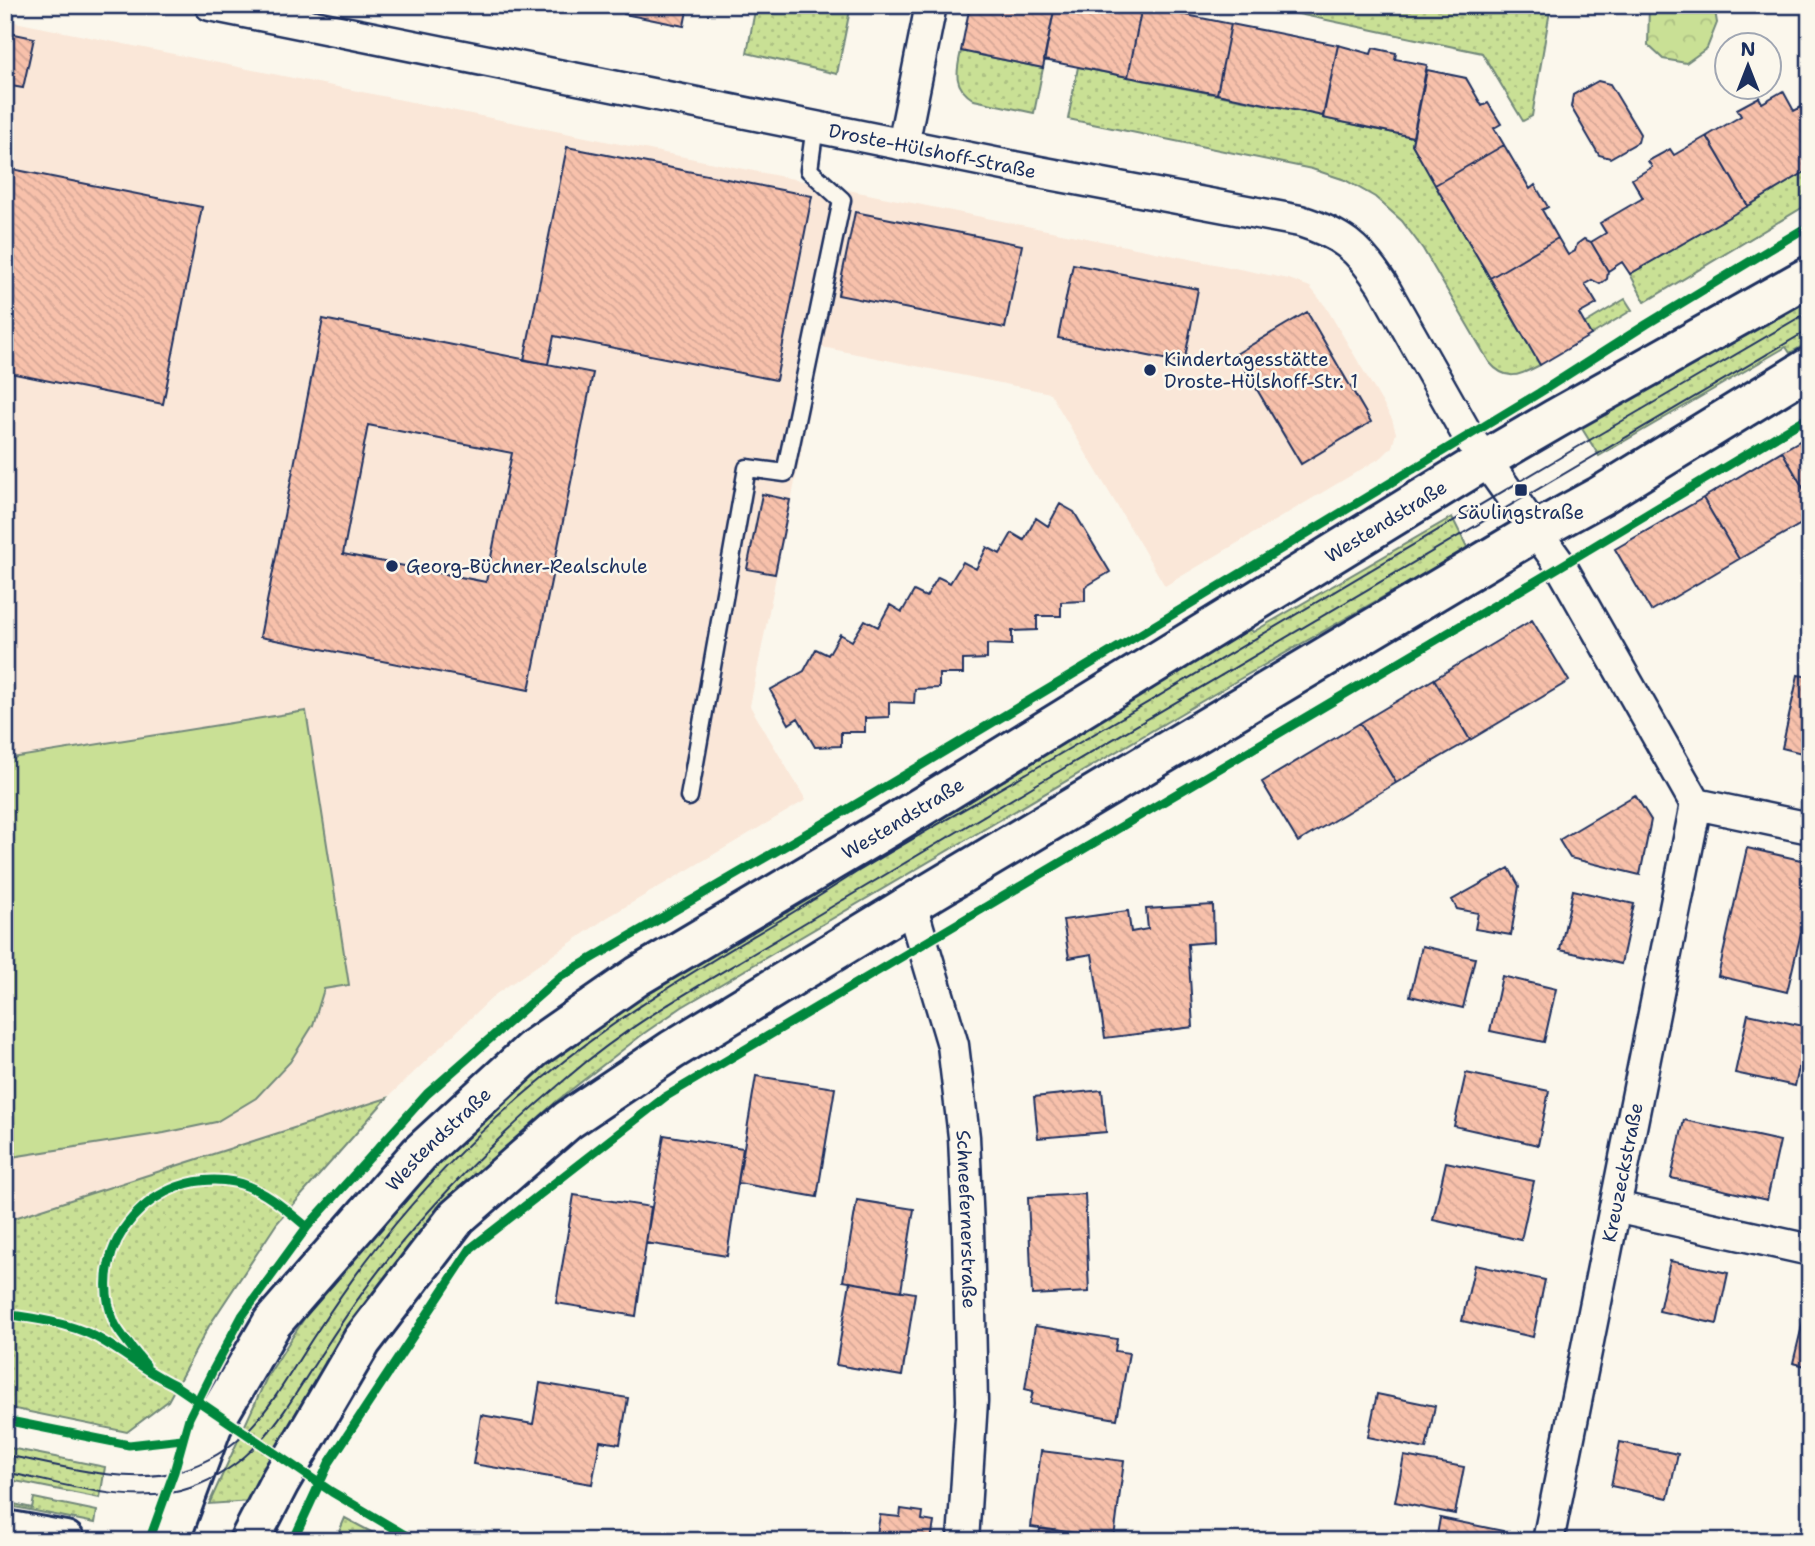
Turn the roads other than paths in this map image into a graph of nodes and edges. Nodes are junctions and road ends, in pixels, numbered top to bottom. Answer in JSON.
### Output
{"nodes":[{"id":1,"x":210,"y":5,"type":"edge"},
{"id":2,"x":931,"y":5,"type":"edge"},
{"id":3,"x":815,"y":126,"type":"junction"},
{"id":4,"x":903,"y":145,"type":"junction"},
{"id":5,"x":1810,"y":276,"type":"edge"},
{"id":6,"x":1810,"y":367,"type":"edge"},
{"id":7,"x":1485,"y":460,"type":"junction"},
{"id":8,"x":1526,"y":516,"type":"junction"},
{"id":9,"x":689,"y":797,"type":"dead end"},
{"id":10,"x":1696,"y":804,"type":"junction"},
{"id":11,"x":1810,"y":828,"type":"edge"},
{"id":12,"x":911,"y":904,"type":"junction"},
{"id":13,"x":1615,"y":1207,"type":"junction"},
{"id":14,"x":1810,"y":1250,"type":"edge"},
{"id":15,"x":5,"y":1530,"type":"edge"},
{"id":16,"x":65,"y":1541,"type":"edge"},
{"id":17,"x":169,"y":1541,"type":"edge"},
{"id":18,"x":249,"y":1541,"type":"edge"},
{"id":19,"x":964,"y":1541,"type":"edge"},
{"id":20,"x":1548,"y":1541,"type":"edge"}],
"edges":[{"from":1,"to":3,"type":"street","name":"Droste-Hülshoff-Straße"},
{"from":2,"to":4,"type":"street"},
{"from":3,"to":4,"type":"street","name":"Droste-Hülshoff-Straße"},
{"from":3,"to":9,"type":"lane"},
{"from":4,"to":7,"type":"street","name":"Droste-Hülshoff-Straße"},
{"from":5,"to":7,"type":"main road","name":"Westendstraße"},
{"from":6,"to":8,"type":"main road"},
{"from":7,"to":8,"type":"street","name":"Droste-Hülshoff-Straße"},
{"from":7,"to":17,"type":"main road","name":"Westendstraße"},
{"from":8,"to":10,"type":"street"},
{"from":8,"to":12,"type":"main road"},
{"from":10,"to":11,"type":"street"},
{"from":10,"to":13,"type":"street","name":"Kreuzeckstraße"},
{"from":12,"to":18,"type":"main road"},
{"from":12,"to":19,"type":"street","name":"Schneefernerstraße"},
{"from":13,"to":14,"type":"street"},
{"from":13,"to":20,"type":"street","name":"Kreuzeckstraße"},
{"from":15,"to":16,"type":"main road"}]}
